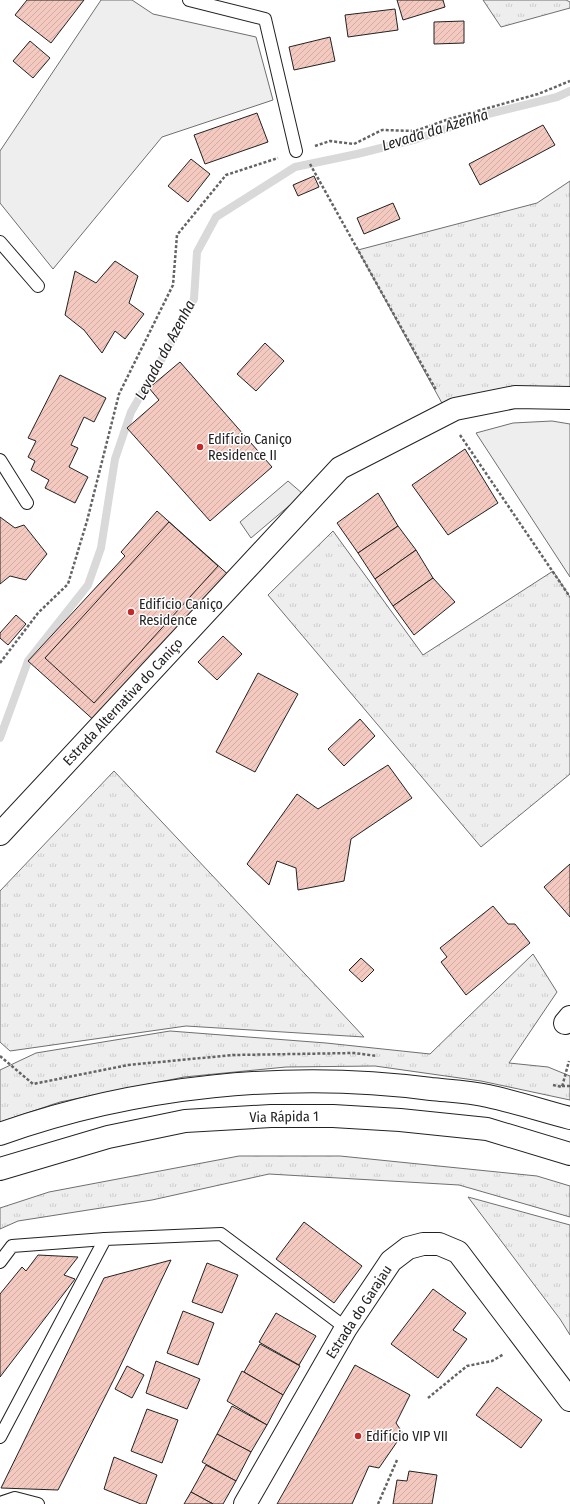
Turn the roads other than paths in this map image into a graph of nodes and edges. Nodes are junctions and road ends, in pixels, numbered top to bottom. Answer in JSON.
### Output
{"nodes":[{"id":1,"x":189,"y":0,"type":"edge"},
{"id":2,"x":299,"y":150,"type":"road end"},
{"id":3,"x":0,"y":242,"type":"edge"},
{"id":4,"x":38,"y":286,"type":"dead end"},
{"id":5,"x":570,"y":398,"type":"edge"},
{"id":6,"x":0,"y":460,"type":"edge"},
{"id":7,"x":28,"y":503,"type":"dead end"},
{"id":8,"x":0,"y":834,"type":"edge"},
{"id":9,"x":570,"y":1118,"type":"edge"},
{"id":10,"x":0,"y":1134,"type":"edge"},
{"id":11,"x":570,"y":1154,"type":"edge"},
{"id":12,"x":0,"y":1169,"type":"edge"},
{"id":13,"x":105,"y":1239,"type":"junction"},
{"id":14,"x":0,"y":1262,"type":"edge"},
{"id":15,"x":346,"y":1328,"type":"junction"},
{"id":16,"x":570,"y":1400,"type":"edge"},
{"id":17,"x":0,"y":1437,"type":"edge"},
{"id":18,"x":0,"y":1503,"type":"edge"},
{"id":19,"x":38,"y":1504,"type":"edge"},
{"id":20,"x":245,"y":1504,"type":"edge"}],
"edges":[{"from":1,"to":2,"type":"lane"},
{"from":3,"to":4,"type":"lane"},
{"from":5,"to":8,"type":"main road","name":"Estrada Alternativa do Caniço"},
{"from":6,"to":7,"type":"lane"},
{"from":9,"to":10,"type":"main road"},
{"from":11,"to":12,"type":"main road","name":"Via Rápida 1"},
{"from":13,"to":14,"type":"lane"},
{"from":13,"to":15,"type":"lane"},
{"from":13,"to":17,"type":"lane"},
{"from":15,"to":16,"type":"main road","name":"Estrada do Garajau"},
{"from":15,"to":20,"type":"main road","name":"Estrada do Garajau"},
{"from":18,"to":19,"type":"lane"}]}
